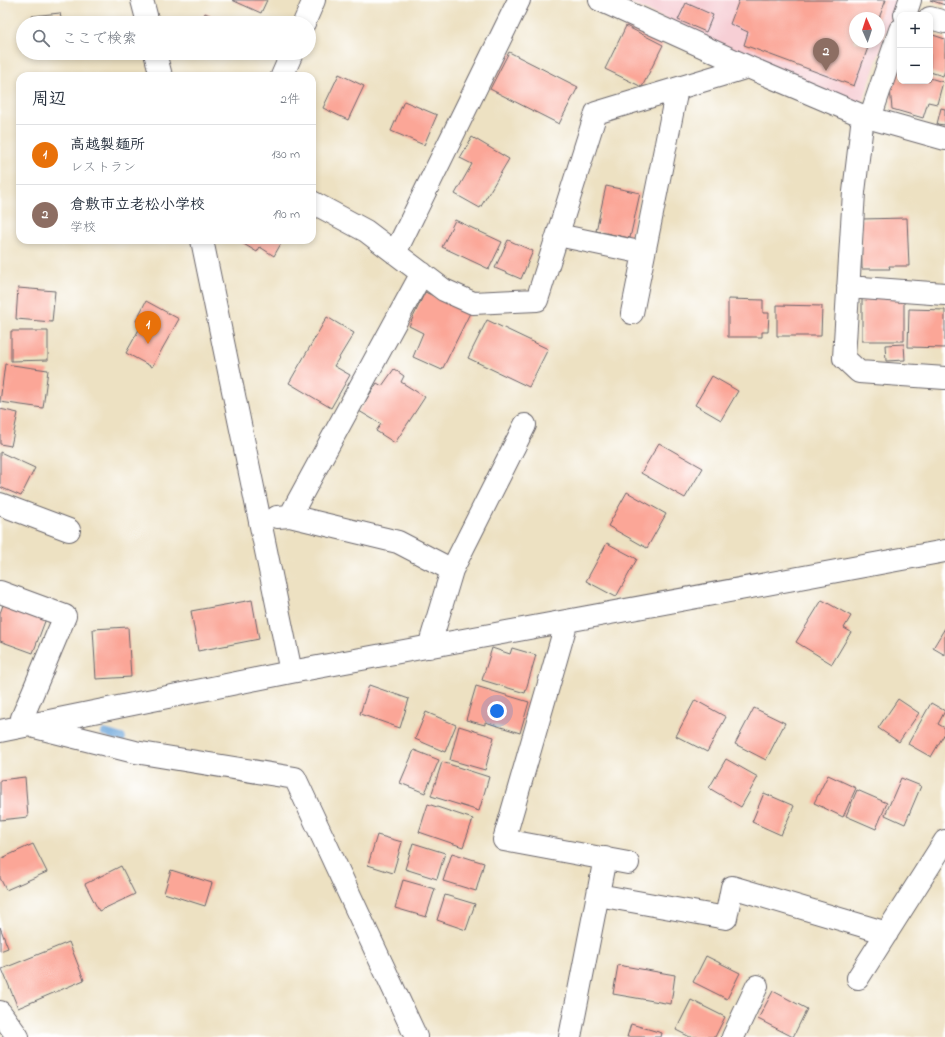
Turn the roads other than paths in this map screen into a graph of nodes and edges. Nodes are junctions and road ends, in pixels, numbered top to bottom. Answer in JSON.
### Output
{"nodes":[{"id":1,"x":142,"y":0,"type":"edge"},
{"id":2,"x":314,"y":0,"type":"edge"},
{"id":3,"x":519,"y":0,"type":"edge"},
{"id":4,"x":600,"y":0,"type":"edge"},
{"id":5,"x":146,"y":16,"type":"edge"},
{"id":6,"x":307,"y":16,"type":"edge"},
{"id":7,"x":933,"y":19,"type":"edge"},
{"id":8,"x":945,"y":22,"type":"edge"},
{"id":9,"x":897,"y":40,"type":"edge"},
{"id":10,"x":158,"y":60,"type":"edge"},
{"id":11,"x":289,"y":60,"type":"edge"},
{"id":12,"x":748,"y":67,"type":"junction"},
{"id":13,"x":160,"y":72,"type":"edge"},
{"id":14,"x":284,"y":72,"type":"edge"},
{"id":15,"x":677,"y":89,"type":"junction"},
{"id":16,"x":866,"y":117,"type":"junction"},
{"id":17,"x":945,"y":139,"type":"edge"},
{"id":18,"x":316,"y":204,"type":"edge"},
{"id":19,"x":558,"y":235,"type":"junction"},
{"id":20,"x":207,"y":245,"type":"edge"},
{"id":21,"x":395,"y":253,"type":"junction"},
{"id":22,"x":644,"y":253,"type":"junction"},
{"id":23,"x":422,"y":273,"type":"junction"},
{"id":24,"x":848,"y":287,"type":"junction"},
{"id":25,"x":945,"y":294,"type":"edge"},
{"id":26,"x":632,"y":313,"type":"dead end"},
{"id":27,"x":945,"y":378,"type":"edge"},
{"id":28,"x":525,"y":425,"type":"dead end"},
{"id":29,"x":0,"y":504,"type":"edge"},
{"id":30,"x":290,"y":516,"type":"junction"},
{"id":31,"x":260,"y":519,"type":"junction"},
{"id":32,"x":69,"y":530,"type":"dead end"},
{"id":33,"x":945,"y":551,"type":"edge"},
{"id":34,"x":452,"y":570,"type":"junction"},
{"id":35,"x":0,"y":592,"type":"edge"},
{"id":36,"x":567,"y":621,"type":"junction"},
{"id":37,"x":429,"y":647,"type":"junction"},
{"id":38,"x":291,"y":672,"type":"junction"},
{"id":39,"x":0,"y":714,"type":"edge"},
{"id":40,"x":25,"y":722,"type":"junction"},
{"id":41,"x":0,"y":731,"type":"edge"},
{"id":42,"x":945,"y":841,"type":"edge"},
{"id":43,"x":605,"y":858,"type":"junction"},
{"id":44,"x":628,"y":863,"type":"dead end"},
{"id":45,"x":598,"y":894,"type":"junction"},
{"id":46,"x":887,"y":933,"type":"junction"},
{"id":47,"x":858,"y":978,"type":"dead end"},
{"id":48,"x":757,"y":986,"type":"dead end"},
{"id":49,"x":0,"y":1012,"type":"edge"},
{"id":50,"x":18,"y":1037,"type":"edge"},
{"id":51,"x":416,"y":1037,"type":"edge"},
{"id":52,"x":570,"y":1037,"type":"edge"},
{"id":53,"x":733,"y":1037,"type":"edge"}],
"edges":[{"from":1,"to":5,"type":"street"},
{"from":2,"to":6,"type":"street"},
{"from":3,"to":21,"type":"street"},
{"from":4,"to":12,"type":"street"},
{"from":7,"to":8,"type":"street"},
{"from":9,"to":16,"type":"street"},
{"from":10,"to":13,"type":"street"},
{"from":11,"to":14,"type":"street"},
{"from":12,"to":15,"type":"street"},
{"from":12,"to":16,"type":"street"},
{"from":15,"to":19,"type":"street"},
{"from":15,"to":22,"type":"street"},
{"from":16,"to":17,"type":"street"},
{"from":16,"to":24,"type":"street"},
{"from":18,"to":21,"type":"street"},
{"from":19,"to":22,"type":"street"},
{"from":19,"to":23,"type":"street"},
{"from":20,"to":31,"type":"street"},
{"from":21,"to":23,"type":"street"},
{"from":22,"to":26,"type":"street"},
{"from":23,"to":30,"type":"street"},
{"from":24,"to":25,"type":"street"},
{"from":24,"to":27,"type":"street"},
{"from":28,"to":34,"type":"street"},
{"from":29,"to":32,"type":"street"},
{"from":30,"to":31,"type":"street"},
{"from":30,"to":34,"type":"street"},
{"from":31,"to":38,"type":"street"},
{"from":33,"to":36,"type":"street"},
{"from":34,"to":37,"type":"street"},
{"from":35,"to":40,"type":"street"},
{"from":36,"to":37,"type":"street"},
{"from":36,"to":43,"type":"street"},
{"from":37,"to":38,"type":"street"},
{"from":38,"to":40,"type":"street"},
{"from":39,"to":40,"type":"street"},
{"from":40,"to":41,"type":"street"},
{"from":40,"to":51,"type":"street"},
{"from":42,"to":46,"type":"street"},
{"from":43,"to":44,"type":"street"},
{"from":43,"to":45,"type":"street"},
{"from":45,"to":46,"type":"street"},
{"from":45,"to":52,"type":"street"},
{"from":46,"to":47,"type":"street"},
{"from":48,"to":53,"type":"street"},
{"from":49,"to":50,"type":"street"}]}
